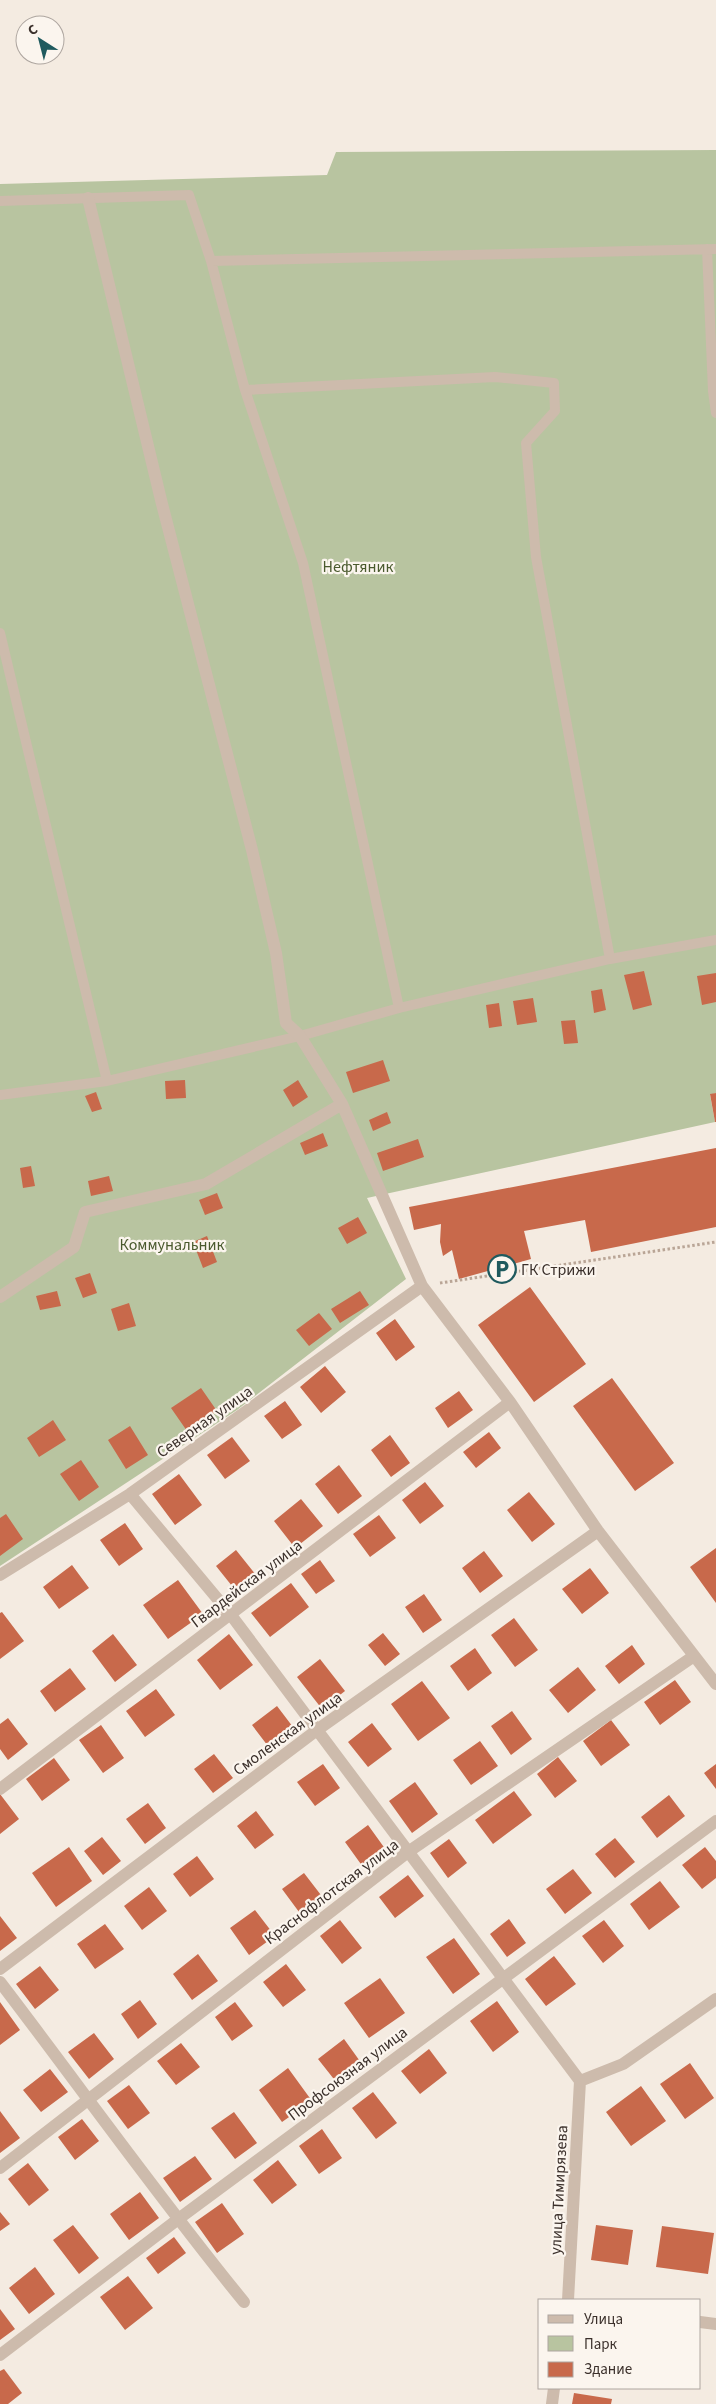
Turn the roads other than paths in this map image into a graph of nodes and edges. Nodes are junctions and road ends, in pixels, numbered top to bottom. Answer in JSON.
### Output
{"nodes":[{"id":1,"x":88,"y":198,"type":"junction"},
{"id":2,"x":0,"y":201,"type":"edge"},
{"id":3,"x":712,"y":249,"type":"edge"},
{"id":4,"x":211,"y":261,"type":"junction"},
{"id":5,"x":245,"y":390,"type":"junction"},
{"id":6,"x":714,"y":391,"type":"edge"},
{"id":7,"x":716,"y":413,"type":"edge"},
{"id":8,"x":0,"y":633,"type":"edge"},
{"id":9,"x":716,"y":940,"type":"edge"},
{"id":10,"x":610,"y":959,"type":"junction"},
{"id":11,"x":399,"y":1008,"type":"junction"},
{"id":12,"x":300,"y":1036,"type":"junction"},
{"id":13,"x":107,"y":1081,"type":"junction"},
{"id":14,"x":0,"y":1095,"type":"edge"},
{"id":15,"x":342,"y":1104,"type":"junction"},
{"id":16,"x":422,"y":1286,"type":"junction"},
{"id":17,"x":0,"y":1297,"type":"edge"},
{"id":18,"x":510,"y":1402,"type":"junction"},
{"id":19,"x":130,"y":1494,"type":"junction"},
{"id":20,"x":598,"y":1531,"type":"junction"},
{"id":21,"x":0,"y":1576,"type":"edge"},
{"id":22,"x":231,"y":1615,"type":"junction"},
{"id":23,"x":694,"y":1656,"type":"junction"},
{"id":24,"x":716,"y":1684,"type":"edge"},
{"id":25,"x":317,"y":1730,"type":"junction"},
{"id":26,"x":0,"y":1789,"type":"edge"},
{"id":27,"x":716,"y":1821,"type":"edge"},
{"id":28,"x":408,"y":1852,"type":"junction"},
{"id":29,"x":0,"y":1969,"type":"edge"},
{"id":30,"x":502,"y":1978,"type":"junction"},
{"id":31,"x":0,"y":1982,"type":"edge"},
{"id":32,"x":716,"y":1999,"type":"edge"},
{"id":33,"x":580,"y":2081,"type":"junction"},
{"id":34,"x":89,"y":2098,"type":"junction"},
{"id":35,"x":0,"y":2168,"type":"edge"},
{"id":36,"x":177,"y":2220,"type":"junction"},
{"id":37,"x":568,"y":2299,"type":"edge"},
{"id":38,"x":244,"y":2302,"type":"dead end"},
{"id":39,"x":701,"y":2322,"type":"edge"},
{"id":40,"x":716,"y":2324,"type":"edge"},
{"id":41,"x":0,"y":2355,"type":"edge"},
{"id":42,"x":554,"y":2389,"type":"edge"},
{"id":43,"x":552,"y":2404,"type":"edge"}],
"edges":[{"from":1,"to":2,"type":"lane"},
{"from":1,"to":4,"type":"lane"},
{"from":1,"to":12,"type":"street"},
{"from":3,"to":4,"type":"lane"},
{"from":3,"to":6,"type":"lane"},
{"from":4,"to":5,"type":"lane"},
{"from":5,"to":10,"type":"lane"},
{"from":5,"to":11,"type":"lane"},
{"from":6,"to":7,"type":"lane"},
{"from":8,"to":13,"type":"lane"},
{"from":9,"to":10,"type":"lane"},
{"from":10,"to":11,"type":"lane"},
{"from":11,"to":12,"type":"lane"},
{"from":12,"to":13,"type":"lane"},
{"from":12,"to":15,"type":"street"},
{"from":13,"to":14,"type":"lane"},
{"from":15,"to":16,"type":"street"},
{"from":15,"to":17,"type":"street"},
{"from":16,"to":18,"type":"street"},
{"from":16,"to":19,"type":"street","name":"Северная улица"},
{"from":18,"to":20,"type":"street"},
{"from":18,"to":22,"type":"street","name":"Гвардейская улица"},
{"from":19,"to":21,"type":"street","name":"Северная улица"},
{"from":19,"to":22,"type":"street"},
{"from":20,"to":23,"type":"street"},
{"from":20,"to":25,"type":"street","name":"Смоленская улица"},
{"from":22,"to":25,"type":"street"},
{"from":22,"to":26,"type":"street","name":"Гвардейская улица"},
{"from":23,"to":24,"type":"street"},
{"from":23,"to":28,"type":"street","name":"Краснофлотская улица"},
{"from":25,"to":28,"type":"street"},
{"from":25,"to":29,"type":"street","name":"Смоленская улица"},
{"from":27,"to":30,"type":"street","name":"Профсоюзная улица"},
{"from":28,"to":30,"type":"street"},
{"from":28,"to":34,"type":"street","name":"Краснофлотская улица"},
{"from":30,"to":33,"type":"street"},
{"from":30,"to":36,"type":"street","name":"Профсоюзная улица"},
{"from":31,"to":34,"type":"street"},
{"from":32,"to":33,"type":"street"},
{"from":33,"to":37,"type":"street","name":"улица Тимирязева"},
{"from":34,"to":35,"type":"street","name":"Краснофлотская улица"},
{"from":34,"to":36,"type":"street"},
{"from":36,"to":38,"type":"street"},
{"from":36,"to":41,"type":"street","name":"Профсоюзная улица"},
{"from":39,"to":40,"type":"street"},
{"from":42,"to":43,"type":"street"}]}
